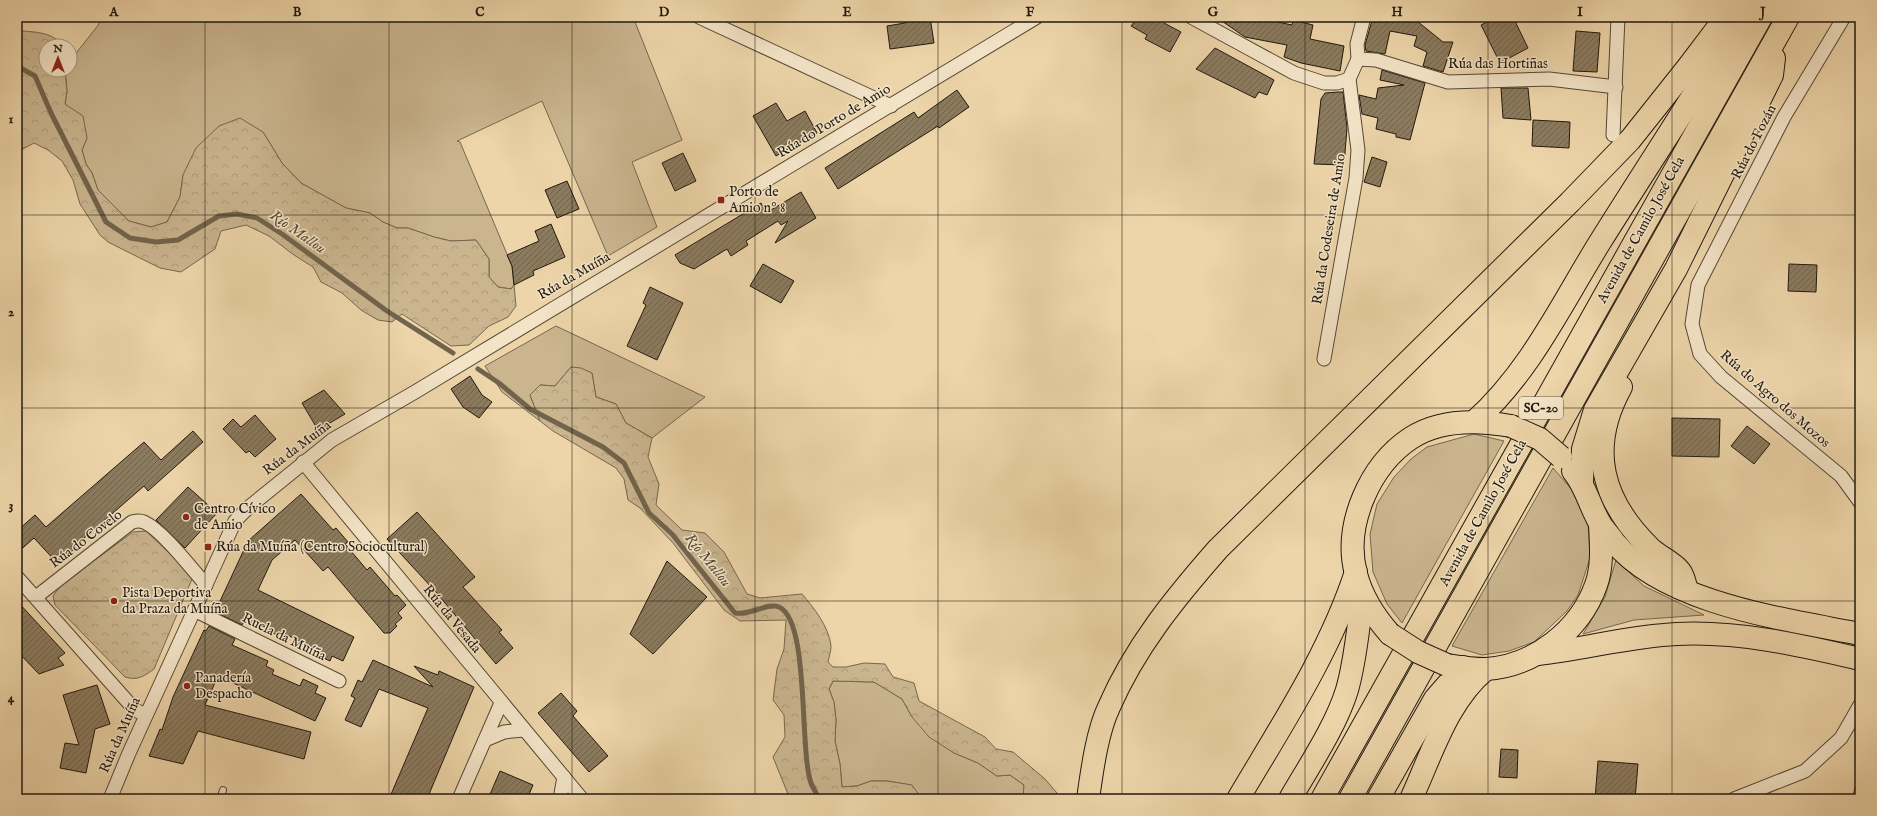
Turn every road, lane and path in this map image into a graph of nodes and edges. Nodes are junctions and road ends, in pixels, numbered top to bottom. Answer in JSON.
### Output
{"nodes":[{"id":1,"x":699,"y":17,"type":"edge"},
{"id":2,"x":1037,"y":17,"type":"edge"},
{"id":3,"x":1192,"y":17,"type":"edge"},
{"id":4,"x":1364,"y":17,"type":"edge"},
{"id":5,"x":1618,"y":17,"type":"edge"},
{"id":6,"x":1726,"y":17,"type":"edge"},
{"id":7,"x":1742,"y":17,"type":"edge"},
{"id":8,"x":1761,"y":17,"type":"edge"},
{"id":9,"x":1788,"y":17,"type":"edge"},
{"id":10,"x":1844,"y":17,"type":"edge"},
{"id":11,"x":1776,"y":39,"type":"junction"},
{"id":12,"x":1358,"y":59,"type":"junction"},
{"id":13,"x":1349,"y":79,"type":"junction"},
{"id":14,"x":1616,"y":87,"type":"junction"},
{"id":15,"x":890,"y":106,"type":"junction"},
{"id":16,"x":1613,"y":135,"type":"dead end"},
{"id":17,"x":647,"y":252,"type":"joint"},
{"id":18,"x":1676,"y":269,"type":"junction"},
{"id":19,"x":1698,"y":285,"type":"joint"},
{"id":20,"x":1324,"y":359,"type":"dead end"},
{"id":21,"x":1474,"y":422,"type":"junction"},
{"id":22,"x":303,"y":462,"type":"junction"},
{"id":23,"x":1582,"y":482,"type":"junction"},
{"id":24,"x":1860,"y":502,"type":"edge"},
{"id":25,"x":1600,"y":524,"type":"junction"},
{"id":26,"x":1356,"y":572,"type":"junction"},
{"id":27,"x":17,"y":577,"type":"edge"},
{"id":28,"x":206,"y":585,"type":"junction"},
{"id":29,"x":1687,"y":590,"type":"junction"},
{"id":30,"x":1363,"y":594,"type":"junction"},
{"id":31,"x":36,"y":597,"type":"junction"},
{"id":32,"x":194,"y":610,"type":"junction"},
{"id":33,"x":1860,"y":634,"type":"edge"},
{"id":34,"x":1538,"y":654,"type":"junction"},
{"id":35,"x":1857,"y":658,"type":"edge"},
{"id":36,"x":1455,"y":666,"type":"junction"},
{"id":37,"x":1486,"y":669,"type":"junction"},
{"id":38,"x":339,"y":681,"type":"dead end"},
{"id":39,"x":501,"y":703,"type":"junction"},
{"id":40,"x":1860,"y":705,"type":"edge"},
{"id":41,"x":146,"y":715,"type":"junction"},
{"id":42,"x":523,"y":730,"type":"junction"},
{"id":43,"x":486,"y":740,"type":"junction"},
{"id":44,"x":564,"y":777,"type":"junction"},
{"id":45,"x":223,"y":790,"type":"dead end"},
{"id":46,"x":110,"y":799,"type":"edge"},
{"id":47,"x":220,"y":799,"type":"edge"},
{"id":48,"x":459,"y":799,"type":"edge"},
{"id":49,"x":560,"y":799,"type":"edge"},
{"id":50,"x":582,"y":799,"type":"edge"},
{"id":51,"x":1088,"y":799,"type":"edge"},
{"id":52,"x":1238,"y":799,"type":"edge"},
{"id":53,"x":1290,"y":799,"type":"edge"},
{"id":54,"x":1322,"y":799,"type":"edge"},
{"id":55,"x":1350,"y":799,"type":"edge"},
{"id":56,"x":1378,"y":799,"type":"edge"},
{"id":57,"x":1411,"y":799,"type":"edge"},
{"id":58,"x":1734,"y":799,"type":"edge"}],
"edges":[{"from":1,"to":15,"type":"street"},
{"from":2,"to":15,"type":"street","name":"Rúa do Porto de Amio"},
{"from":3,"to":13,"type":"street"},
{"from":4,"to":12,"type":"street"},
{"from":5,"to":14,"type":"street"},
{"from":6,"to":51,"type":"highway"},
{"from":7,"to":21,"type":"highway"},
{"from":8,"to":54,"type":"highway","name":"Avenida de Camilo José Cela","number":"SC-20"},
{"from":9,"to":11,"type":"highway","name":"Avenida de Camilo José Cela","number":"SC-20"},
{"from":10,"to":19,"type":"street","name":"Rúa do Fozán"},
{"from":11,"to":18,"type":"highway"},
{"from":11,"to":55,"type":"highway","name":"Avenida de Camilo José Cela","number":"SC-20"},
{"from":12,"to":13,"type":"street"},
{"from":12,"to":14,"type":"street","name":"Rúa das Hortiñas"},
{"from":13,"to":20,"type":"street","name":"Rúa da Codeseira de Amio"},
{"from":14,"to":16,"type":"street"},
{"from":15,"to":17,"type":"street","name":"Rúa do Porto de Amio"},
{"from":17,"to":22,"type":"street","name":"Rúa da Muíña"},
{"from":18,"to":23,"type":"highway"},
{"from":18,"to":29,"type":"highway"},
{"from":19,"to":24,"type":"street","name":"Rúa do Agro dos Mozos"},
{"from":21,"to":23,"type":"highway","bridge":true},
{"from":21,"to":26,"type":"highway"},
{"from":22,"to":28,"type":"street","name":"Rúa da Muíña"},
{"from":22,"to":39,"type":"street","name":"Rúa da Vesada"},
{"from":23,"to":25,"type":"highway"},
{"from":25,"to":29,"type":"highway"},
{"from":25,"to":34,"type":"highway"},
{"from":26,"to":30,"type":"highway"},
{"from":26,"to":52,"type":"highway"},
{"from":27,"to":31,"type":"street"},
{"from":28,"to":31,"type":"street","name":"Rúa do Covelo"},
{"from":28,"to":32,"type":"street","name":"Rúa da Muíña"},
{"from":29,"to":33,"type":"highway"},
{"from":30,"to":36,"type":"highway","bridge":true},
{"from":30,"to":53,"type":"highway"},
{"from":31,"to":41,"type":"street"},
{"from":32,"to":38,"type":"street","name":"Ruela da Muíña"},
{"from":32,"to":41,"type":"street","name":"Rúa da Muíña"},
{"from":34,"to":35,"type":"highway"},
{"from":34,"to":37,"type":"highway"},
{"from":36,"to":37,"type":"highway"},
{"from":36,"to":56,"type":"highway"},
{"from":37,"to":57,"type":"highway"},
{"from":39,"to":42,"type":"street","name":"Rúa da Vesada"},
{"from":39,"to":43,"type":"street"},
{"from":40,"to":58,"type":"street"},
{"from":41,"to":46,"type":"street","name":"Rúa da Muíña"},
{"from":42,"to":43,"type":"street"},
{"from":42,"to":44,"type":"street","name":"Rúa da Vesada"},
{"from":43,"to":48,"type":"street"},
{"from":44,"to":49,"type":"street"},
{"from":44,"to":50,"type":"street","name":"Rúa da Vesada"},
{"from":45,"to":47,"type":"lane"}]}
